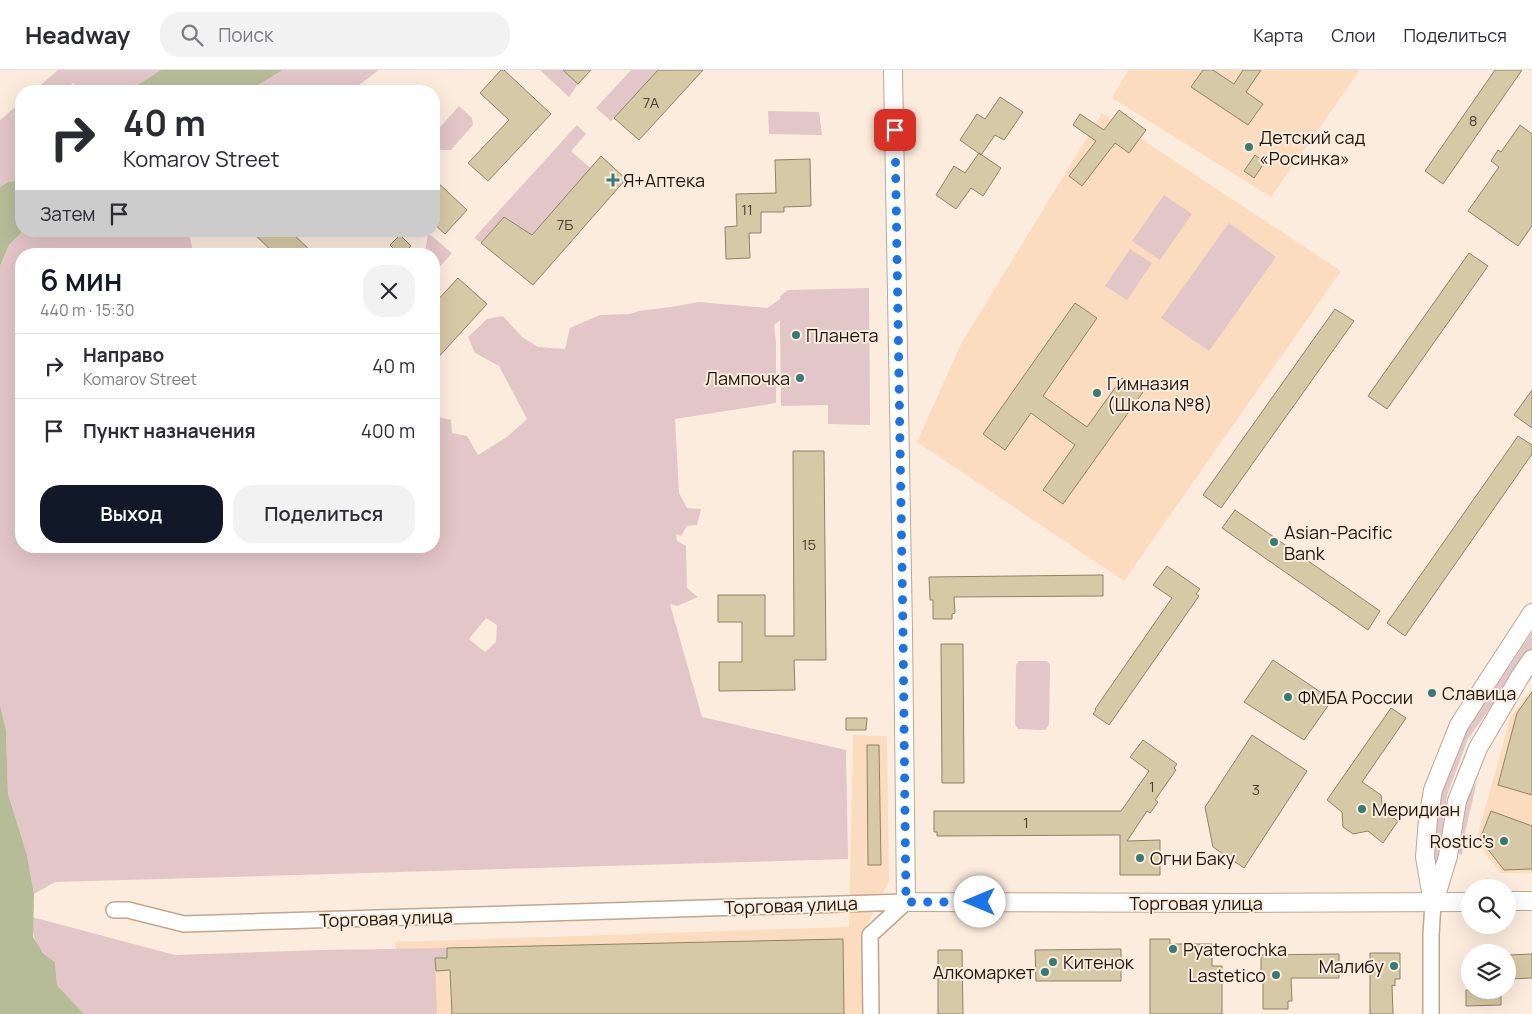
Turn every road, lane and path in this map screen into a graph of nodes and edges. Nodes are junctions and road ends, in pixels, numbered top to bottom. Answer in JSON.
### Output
{"nodes":[{"id":1,"x":894,"y":70,"type":"edge"},
{"id":2,"x":1532,"y":613,"type":"edge"},
{"id":3,"x":1532,"y":659,"type":"edge"},
{"id":4,"x":1532,"y":900,"type":"edge"},
{"id":5,"x":1516,"y":901,"type":"edge"},
{"id":6,"x":906,"y":902,"type":"junction"},
{"id":7,"x":1461,"y":902,"type":"edge"},
{"id":8,"x":1433,"y":903,"type":"junction"},
{"id":9,"x":114,"y":910,"type":"dead end"},
{"id":10,"x":871,"y":1014,"type":"edge"},
{"id":11,"x":1431,"y":1014,"type":"edge"}],
"edges":[{"from":1,"to":6,"type":"street"},
{"from":2,"to":8,"type":"street"},
{"from":3,"to":8,"type":"street"},
{"from":4,"to":5,"type":"street"},
{"from":6,"to":8,"type":"street","name":"Торговая улица"},
{"from":6,"to":9,"type":"street","name":"Торговая улица"},
{"from":6,"to":10,"type":"street"},
{"from":7,"to":8,"type":"street","name":"Торговая улица"},
{"from":8,"to":11,"type":"street"}]}
